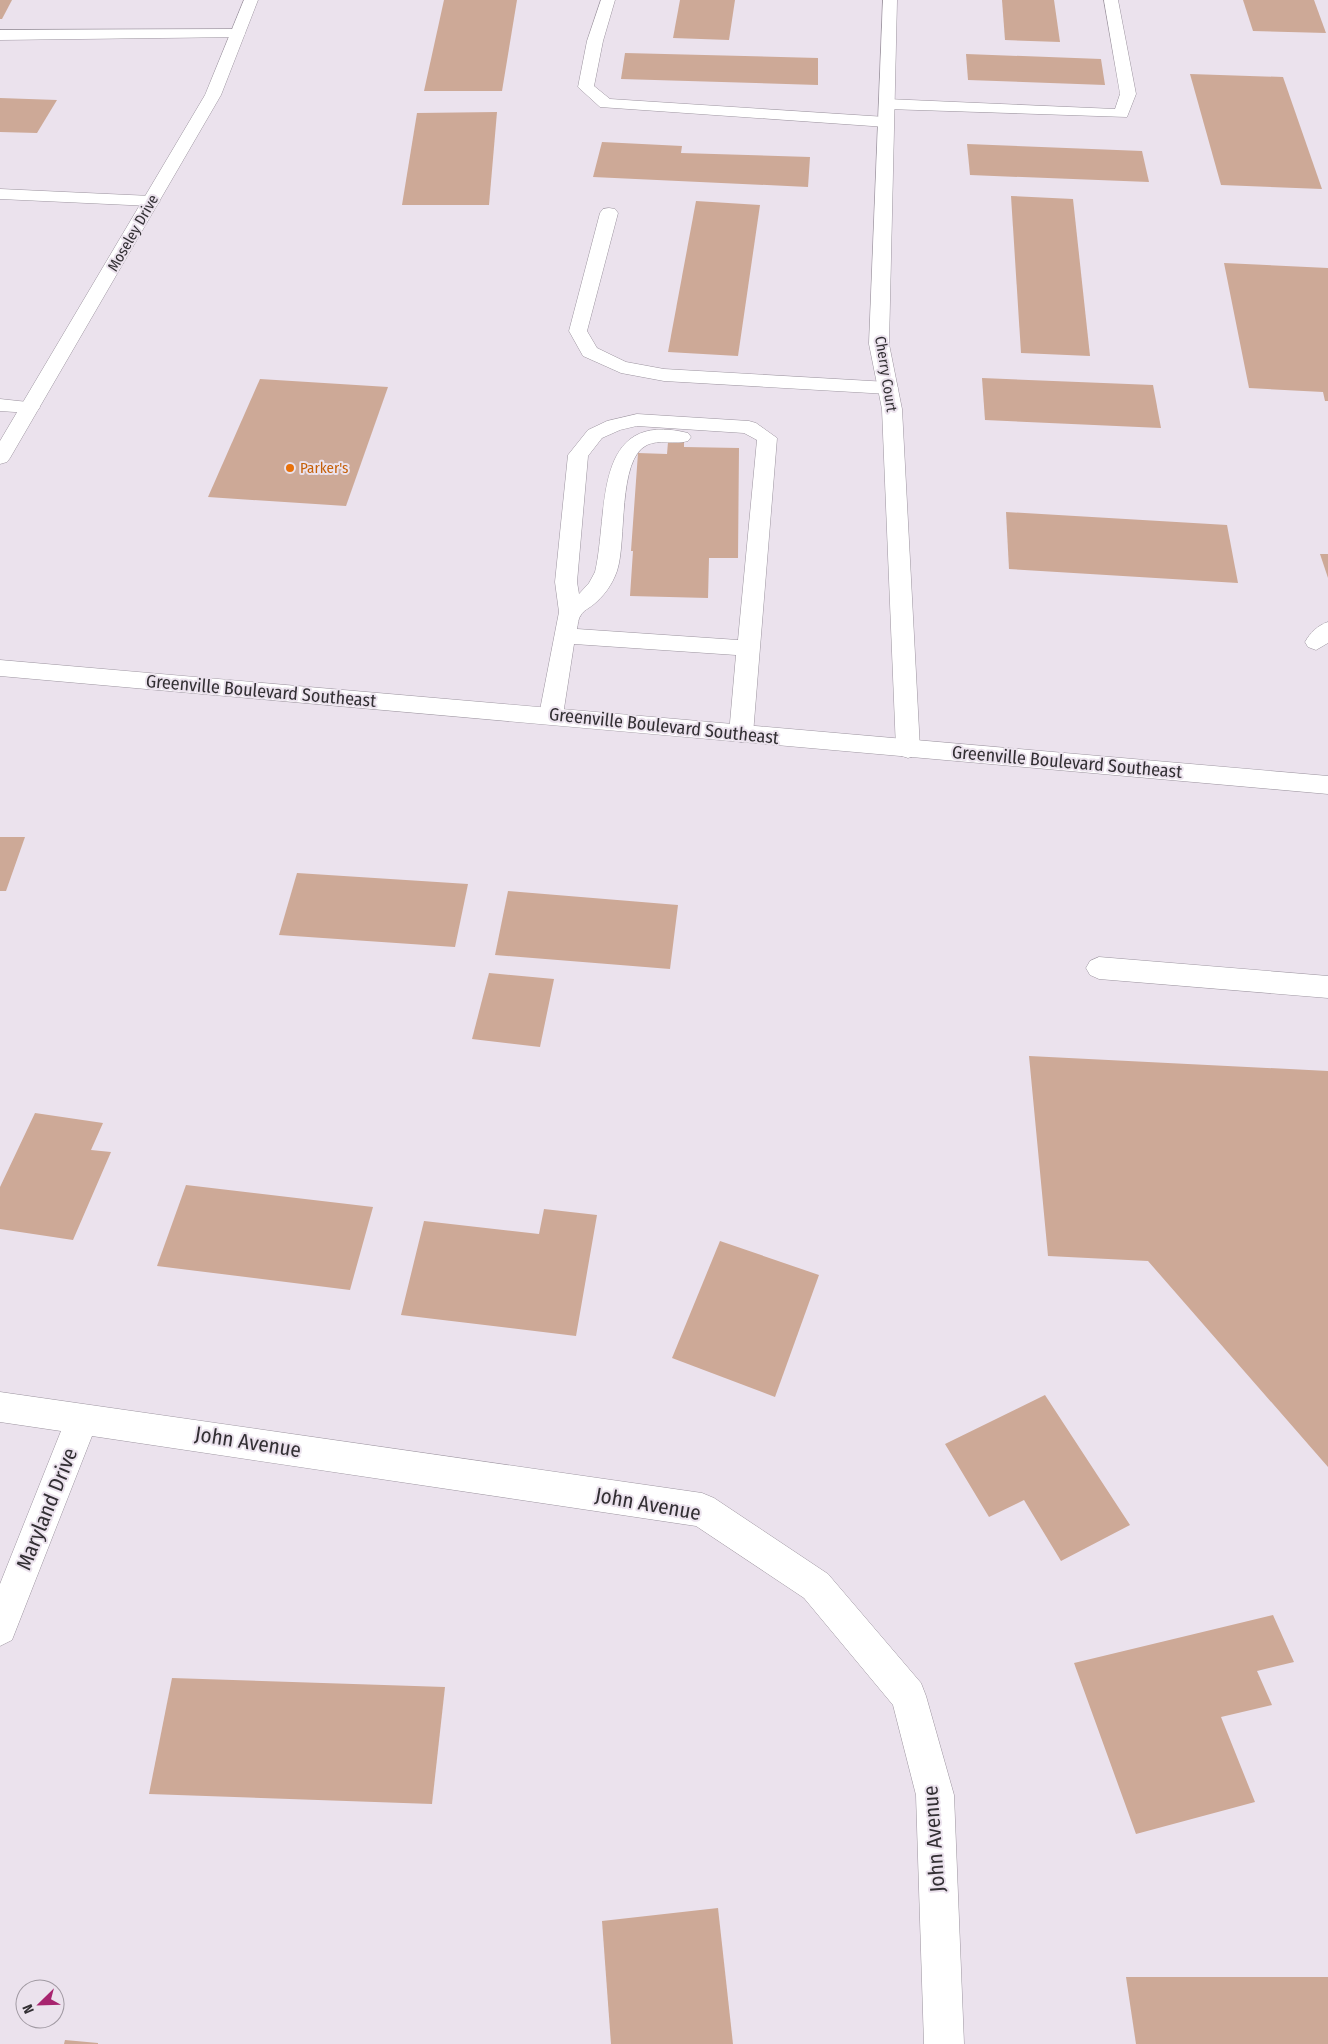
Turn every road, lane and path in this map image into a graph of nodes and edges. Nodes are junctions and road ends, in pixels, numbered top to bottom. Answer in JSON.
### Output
{"nodes":[{"id":1,"x":251,"y":0,"type":"edge"},
{"id":2,"x":608,"y":0,"type":"edge"},
{"id":3,"x":890,"y":0,"type":"edge"},
{"id":4,"x":1111,"y":0,"type":"edge"},
{"id":5,"x":237,"y":34,"type":"junction"},
{"id":6,"x":0,"y":35,"type":"edge"},
{"id":7,"x":886,"y":113,"type":"junction"},
{"id":8,"x":0,"y":194,"type":"edge"},
{"id":9,"x":151,"y":201,"type":"junction"},
{"id":10,"x":609,"y":213,"type":"dead end"},
{"id":11,"x":888,"y":388,"type":"junction"},
{"id":12,"x":0,"y":405,"type":"edge"},
{"id":13,"x":30,"y":407,"type":"junction"},
{"id":14,"x":720,"y":424,"type":"junction"},
{"id":15,"x":0,"y":458,"type":"edge"},
{"id":16,"x":570,"y":612,"type":"junction"},
{"id":17,"x":564,"y":636,"type":"junction"},
{"id":18,"x":748,"y":648,"type":"junction"},
{"id":19,"x":0,"y":668,"type":"edge"},
{"id":20,"x":550,"y":715,"type":"junction"},
{"id":21,"x":741,"y":734,"type":"junction"},
{"id":22,"x":908,"y":749,"type":"junction"},
{"id":23,"x":1328,"y":785,"type":"edge"},
{"id":24,"x":1099,"y":968,"type":"dead end"},
{"id":25,"x":1328,"y":987,"type":"edge"},
{"id":26,"x":0,"y":1407,"type":"edge"},
{"id":27,"x":83,"y":1418,"type":"junction"},
{"id":28,"x":0,"y":1628,"type":"edge"},
{"id":29,"x":944,"y":2044,"type":"edge"}],
"edges":[{"from":1,"to":5,"type":"main road","name":"Moseley Drive"},
{"from":2,"to":7,"type":"main road"},
{"from":3,"to":7,"type":"main road","name":"Cherry Court"},
{"from":4,"to":7,"type":"main road"},
{"from":5,"to":6,"type":"main road"},
{"from":5,"to":9,"type":"main road","name":"Moseley Drive"},
{"from":7,"to":11,"type":"main road","name":"Cherry Court"},
{"from":8,"to":9,"type":"main road"},
{"from":9,"to":13,"type":"main road","name":"Moseley Drive"},
{"from":10,"to":11,"type":"main road"},
{"from":11,"to":22,"type":"main road","name":"Cherry Court"},
{"from":12,"to":13,"type":"main road"},
{"from":13,"to":15,"type":"main road","name":"Moseley Drive"},
{"from":14,"to":16,"type":"main road"},
{"from":14,"to":16,"type":"main road"},
{"from":14,"to":18,"type":"main road"},
{"from":16,"to":17,"type":"main road"},
{"from":17,"to":18,"type":"main road"},
{"from":17,"to":20,"type":"main road"},
{"from":18,"to":21,"type":"main road"},
{"from":19,"to":20,"type":"main road","name":"Greenville Boulevard Southeast"},
{"from":20,"to":21,"type":"main road","name":"Greenville Boulevard Southeast"},
{"from":21,"to":22,"type":"main road","name":"Greenville Boulevard Southeast"},
{"from":22,"to":23,"type":"main road","name":"Greenville Boulevard Southeast"},
{"from":24,"to":25,"type":"main road"},
{"from":26,"to":27,"type":"main road","name":"John Avenue"},
{"from":27,"to":28,"type":"main road","name":"Maryland Drive"},
{"from":27,"to":29,"type":"main road","name":"John Avenue"}]}
